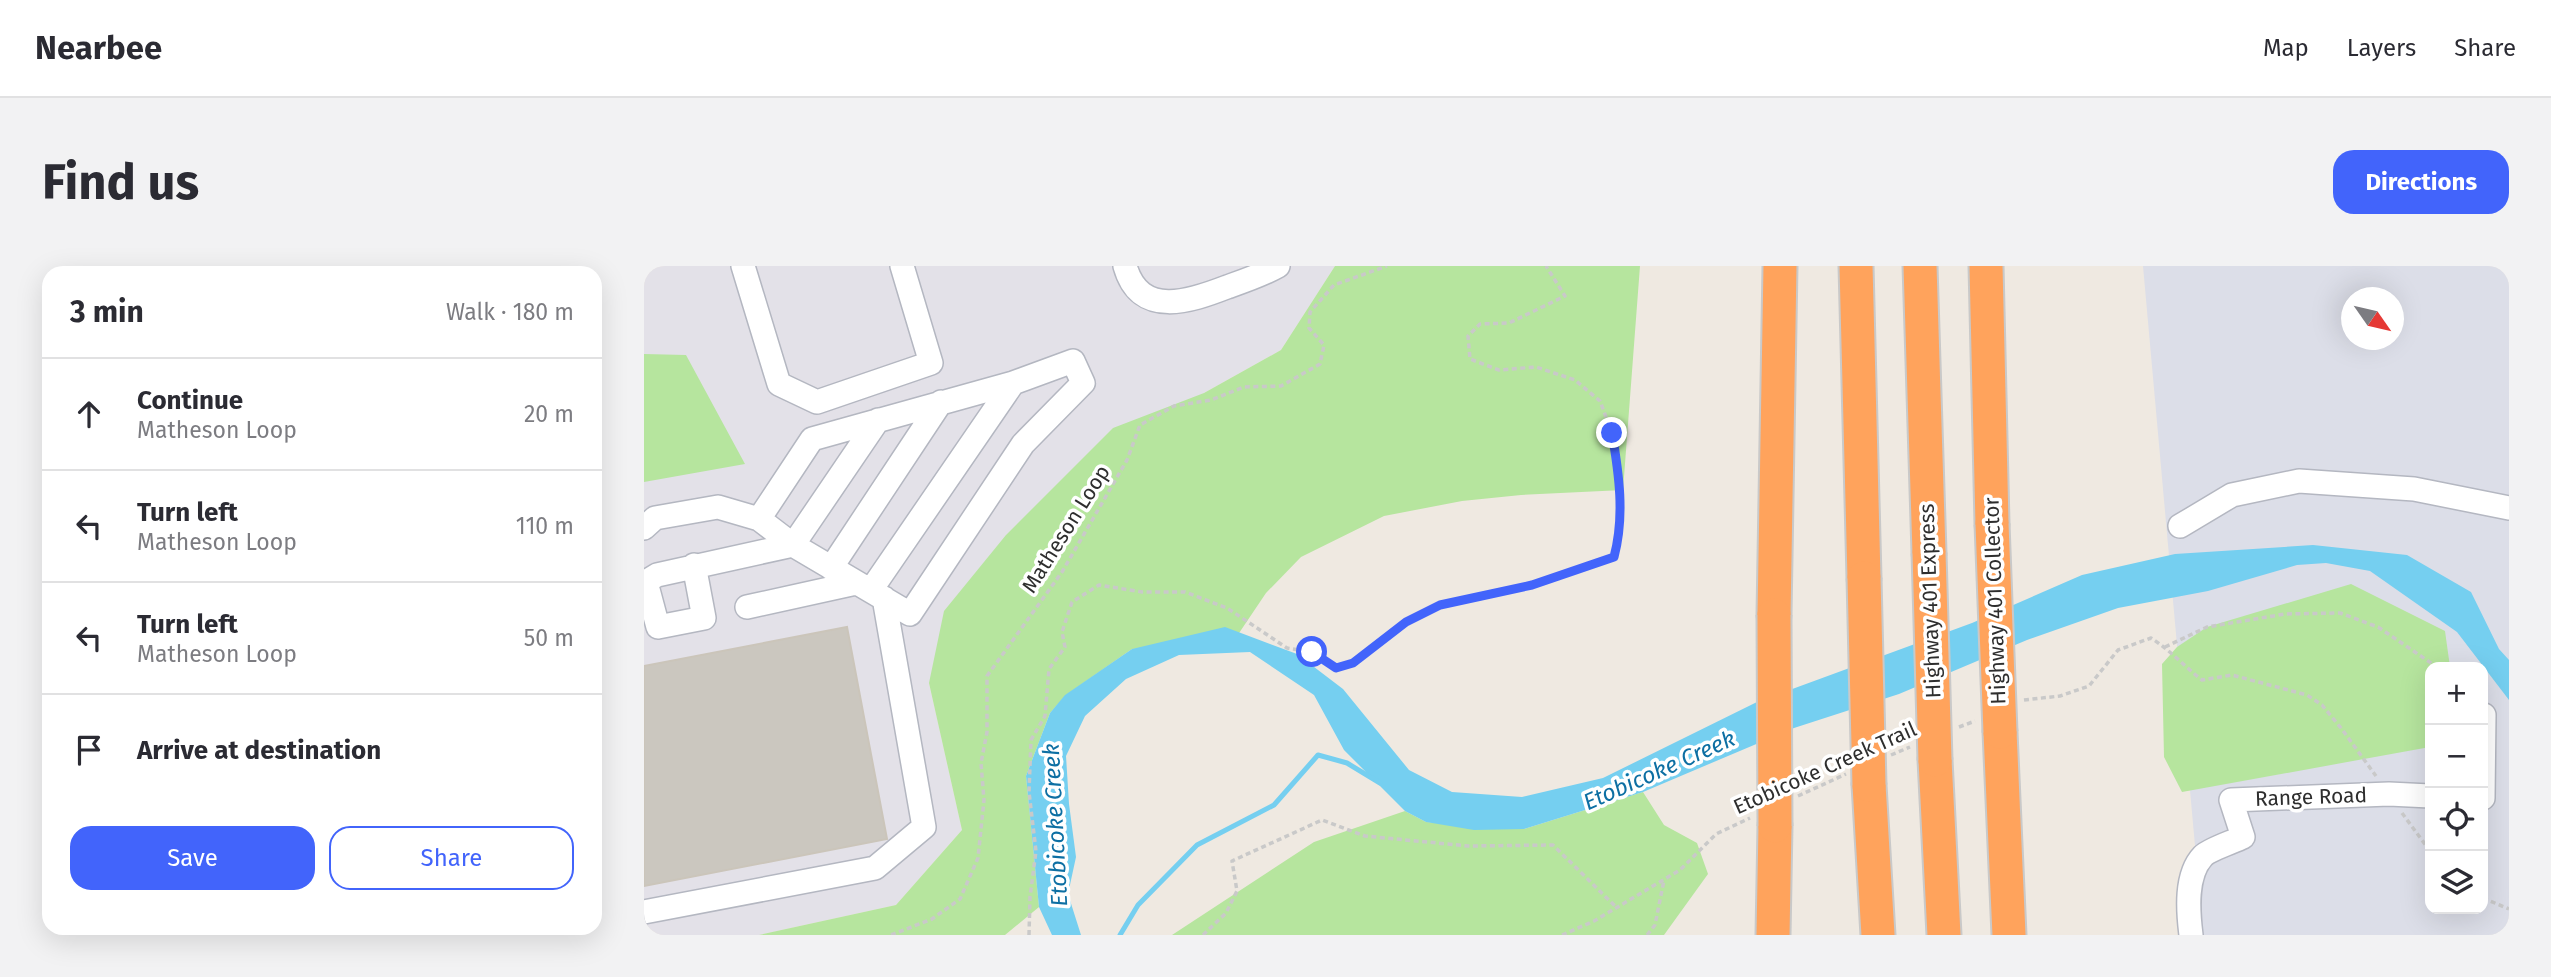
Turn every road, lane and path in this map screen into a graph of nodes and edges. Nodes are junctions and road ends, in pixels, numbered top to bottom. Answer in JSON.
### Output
{"nodes":[{"id":1,"x":743,"y":266,"type":"edge"},
{"id":2,"x":902,"y":266,"type":"edge"},
{"id":3,"x":1125,"y":266,"type":"edge"},
{"id":4,"x":1387,"y":266,"type":"edge"},
{"id":5,"x":1546,"y":266,"type":"edge"},
{"id":6,"x":1780,"y":266,"type":"edge"},
{"id":7,"x":1856,"y":266,"type":"edge"},
{"id":8,"x":1920,"y":266,"type":"edge"},
{"id":9,"x":1986,"y":266,"type":"edge"},
{"id":10,"x":1263,"y":269,"type":"edge"},
{"id":11,"x":1013,"y":383,"type":"junction"},
{"id":12,"x":941,"y":402,"type":"junction"},
{"id":13,"x":878,"y":420,"type":"junction"},
{"id":14,"x":2509,"y":508,"type":"edge"},
{"id":15,"x":759,"y":519,"type":"junction"},
{"id":16,"x":2180,"y":526,"type":"dead end"},
{"id":17,"x":644,"y":528,"type":"edge"},
{"id":18,"x":793,"y":545,"type":"junction"},
{"id":19,"x":694,"y":565,"type":"junction"},
{"id":20,"x":831,"y":568,"type":"junction"},
{"id":21,"x":648,"y":578,"type":"edge"},
{"id":22,"x":870,"y":591,"type":"junction"},
{"id":23,"x":747,"y":607,"type":"dead end"},
{"id":24,"x":2165,"y":647,"type":"junction"},
{"id":25,"x":2430,"y":662,"type":"edge"},
{"id":26,"x":1997,"y":719,"type":"junction"},
{"id":27,"x":2484,"y":725,"type":"edge"},
{"id":28,"x":1952,"y":730,"type":"dead end"},
{"id":29,"x":1925,"y":753,"type":"junction"},
{"id":30,"x":1890,"y":756,"type":"dead end"},
{"id":31,"x":1861,"y":778,"type":"junction"},
{"id":32,"x":2483,"y":788,"type":"edge"},
{"id":33,"x":2389,"y":794,"type":"junction"},
{"id":34,"x":2425,"y":796,"type":"edge"},
{"id":35,"x":1773,"y":814,"type":"junction"},
{"id":36,"x":2425,"y":844,"type":"edge"},
{"id":37,"x":1664,"y":880,"type":"junction"},
{"id":38,"x":2488,"y":900,"type":"edge"},
{"id":39,"x":1616,"y":907,"type":"junction"},
{"id":40,"x":2509,"y":909,"type":"edge"},
{"id":41,"x":644,"y":912,"type":"edge"},
{"id":42,"x":891,"y":935,"type":"edge"},
{"id":43,"x":1029,"y":935,"type":"edge"},
{"id":44,"x":1203,"y":935,"type":"edge"},
{"id":45,"x":1562,"y":935,"type":"edge"},
{"id":46,"x":1647,"y":935,"type":"edge"},
{"id":47,"x":1773,"y":935,"type":"edge"},
{"id":48,"x":1878,"y":935,"type":"edge"},
{"id":49,"x":1944,"y":935,"type":"edge"},
{"id":50,"x":2009,"y":935,"type":"edge"},
{"id":51,"x":2191,"y":935,"type":"edge"}],
"edges":[{"from":1,"to":2,"type":"lane"},
{"from":3,"to":10,"type":"lane"},
{"from":4,"to":42,"type":"path","name":"Matheson Loop"},
{"from":5,"to":43,"type":"path","name":"Matheson Loop"},
{"from":6,"to":35,"type":"highway","bridge":true},
{"from":7,"to":31,"type":"highway","bridge":true},
{"from":8,"to":29,"type":"highway","name":"Highway 401 Express","bridge":true},
{"from":9,"to":26,"type":"highway","name":"Highway 401 Collector","bridge":true},
{"from":11,"to":12,"type":"lane"},
{"from":11,"to":22,"type":"lane"},
{"from":11,"to":22,"type":"lane"},
{"from":12,"to":13,"type":"lane"},
{"from":12,"to":20,"type":"lane"},
{"from":13,"to":15,"type":"lane"},
{"from":13,"to":18,"type":"lane"},
{"from":14,"to":16,"type":"lane"},
{"from":15,"to":17,"type":"lane"},
{"from":15,"to":18,"type":"lane"},
{"from":18,"to":19,"type":"lane"},
{"from":18,"to":20,"type":"lane"},
{"from":19,"to":21,"type":"lane"},
{"from":19,"to":21,"type":"lane"},
{"from":20,"to":22,"type":"lane"},
{"from":22,"to":23,"type":"lane"},
{"from":22,"to":41,"type":"lane"},
{"from":24,"to":25,"type":"path"},
{"from":24,"to":26,"type":"path"},
{"from":24,"to":33,"type":"path"},
{"from":26,"to":28,"type":"path"},
{"from":26,"to":50,"type":"highway","name":"Highway 401 Collector"},
{"from":27,"to":32,"type":"lane"},
{"from":29,"to":30,"type":"path","name":"Etobicoke Creek Trail"},
{"from":29,"to":49,"type":"highway","name":"Highway 401 Express"},
{"from":31,"to":35,"type":"path","name":"Etobicoke Creek Trail"},
{"from":31,"to":48,"type":"highway"},
{"from":33,"to":34,"type":"lane","name":"Range Road"},
{"from":33,"to":36,"type":"path"},
{"from":33,"to":51,"type":"lane","name":"Range Road"},
{"from":35,"to":37,"type":"path","name":"Etobicoke Creek Trail"},
{"from":35,"to":47,"type":"highway"},
{"from":37,"to":39,"type":"path","name":"Etobicoke Creek Trail"},
{"from":37,"to":46,"type":"path"},
{"from":38,"to":40,"type":"path"},
{"from":39,"to":44,"type":"path"},
{"from":39,"to":45,"type":"path","name":"Etobicoke Creek Trail"}]}
